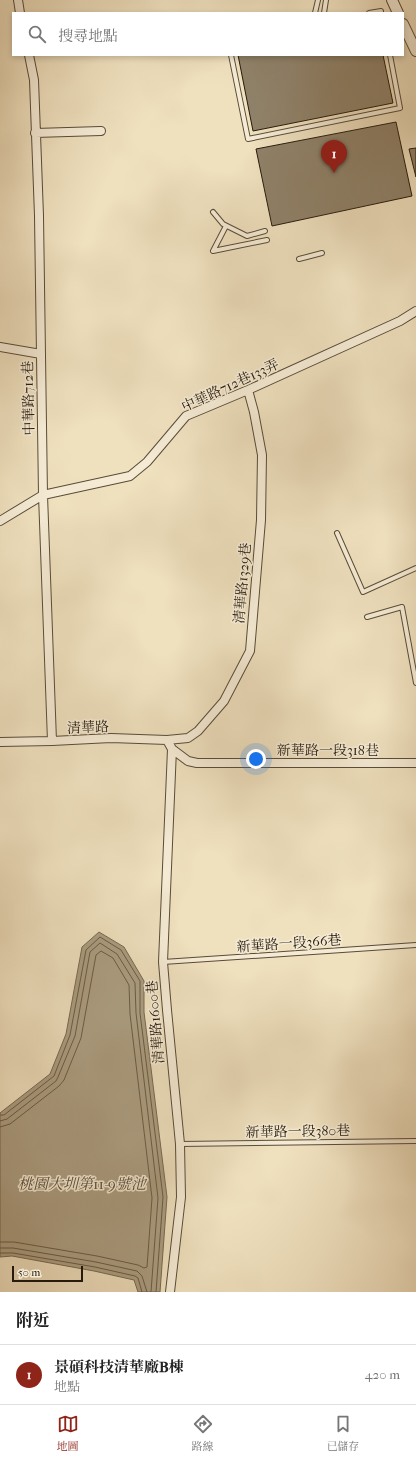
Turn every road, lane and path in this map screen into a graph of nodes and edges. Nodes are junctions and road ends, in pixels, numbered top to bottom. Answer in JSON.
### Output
{"nodes":[{"id":1,"x":18,"y":0,"type":"edge"},
{"id":2,"x":318,"y":0,"type":"edge"},
{"id":3,"x":326,"y":0,"type":"edge"},
{"id":4,"x":392,"y":0,"type":"edge"},
{"id":5,"x":20,"y":12,"type":"edge"},
{"id":6,"x":315,"y":12,"type":"edge"},
{"id":7,"x":324,"y":12,"type":"edge"},
{"id":8,"x":398,"y":12,"type":"edge"},
{"id":9,"x":404,"y":26,"type":"edge"},
{"id":10,"x":416,"y":51,"type":"edge"},
{"id":11,"x":29,"y":56,"type":"edge"},
{"id":12,"x":231,"y":56,"type":"edge"},
{"id":13,"x":390,"y":56,"type":"edge"},
{"id":14,"x":101,"y":131,"type":"dead end"},
{"id":15,"x":35,"y":133,"type":"junction"},
{"id":16,"x":213,"y":212,"type":"dead end"},
{"id":17,"x":226,"y":226,"type":"junction"},
{"id":18,"x":266,"y":231,"type":"dead end"},
{"id":19,"x":267,"y":240,"type":"dead end"},
{"id":20,"x":322,"y":252,"type":"dead end"},
{"id":21,"x":299,"y":259,"type":"dead end"},
{"id":22,"x":416,"y":311,"type":"edge"},
{"id":23,"x":0,"y":347,"type":"edge"},
{"id":24,"x":41,"y":354,"type":"junction"},
{"id":25,"x":248,"y":390,"type":"junction"},
{"id":26,"x":43,"y":495,"type":"junction"},
{"id":27,"x":0,"y":521,"type":"edge"},
{"id":28,"x":336,"y":533,"type":"dead end"},
{"id":29,"x":416,"y":568,"type":"edge"},
{"id":30,"x":367,"y":617,"type":"dead end"},
{"id":31,"x":416,"y":683,"type":"edge"},
{"id":32,"x":167,"y":740,"type":"junction"},
{"id":33,"x":52,"y":741,"type":"junction"},
{"id":34,"x":0,"y":742,"type":"edge"},
{"id":35,"x":172,"y":749,"type":"junction"},
{"id":36,"x":416,"y":763,"type":"edge"},
{"id":37,"x":416,"y":945,"type":"edge"},
{"id":38,"x":164,"y":962,"type":"junction"},
{"id":39,"x":416,"y":1141,"type":"edge"},
{"id":40,"x":180,"y":1144,"type":"junction"},
{"id":41,"x":170,"y":1292,"type":"edge"}],
"edges":[{"from":1,"to":5,"type":"street"},
{"from":2,"to":6,"type":"lane"},
{"from":3,"to":7,"type":"lane"},
{"from":4,"to":8,"type":"street"},
{"from":9,"to":10,"type":"street"},
{"from":11,"to":15,"type":"street","name":"中華路712巷"},
{"from":12,"to":13,"type":"lane"},
{"from":14,"to":15,"type":"street"},
{"from":15,"to":24,"type":"street","name":"中華路712巷"},
{"from":16,"to":17,"type":"lane"},
{"from":17,"to":18,"type":"lane"},
{"from":17,"to":19,"type":"lane"},
{"from":20,"to":21,"type":"lane"},
{"from":22,"to":25,"type":"street","name":"中華路712巷133弄"},
{"from":23,"to":24,"type":"street"},
{"from":24,"to":26,"type":"street","name":"中華路712巷"},
{"from":25,"to":26,"type":"street","name":"中華路712巷133弄"},
{"from":25,"to":32,"type":"street","name":"清華路1329巷"},
{"from":26,"to":27,"type":"street","name":"中華路712巷133弄"},
{"from":26,"to":33,"type":"street","name":"中華路712巷"},
{"from":28,"to":29,"type":"lane"},
{"from":30,"to":31,"type":"lane"},
{"from":32,"to":33,"type":"street","name":"清華路"},
{"from":32,"to":35,"type":"street"},
{"from":33,"to":34,"type":"street","name":"清華路"},
{"from":35,"to":36,"type":"street","name":"新華路一段318巷"},
{"from":35,"to":38,"type":"street","name":"清華路1600巷"},
{"from":37,"to":38,"type":"lane","name":"新華路一段366巷"},
{"from":38,"to":40,"type":"street","name":"清華路1600巷"},
{"from":39,"to":40,"type":"lane","name":"新華路一段380巷"},
{"from":40,"to":41,"type":"street","name":"清華路1600巷"}]}
